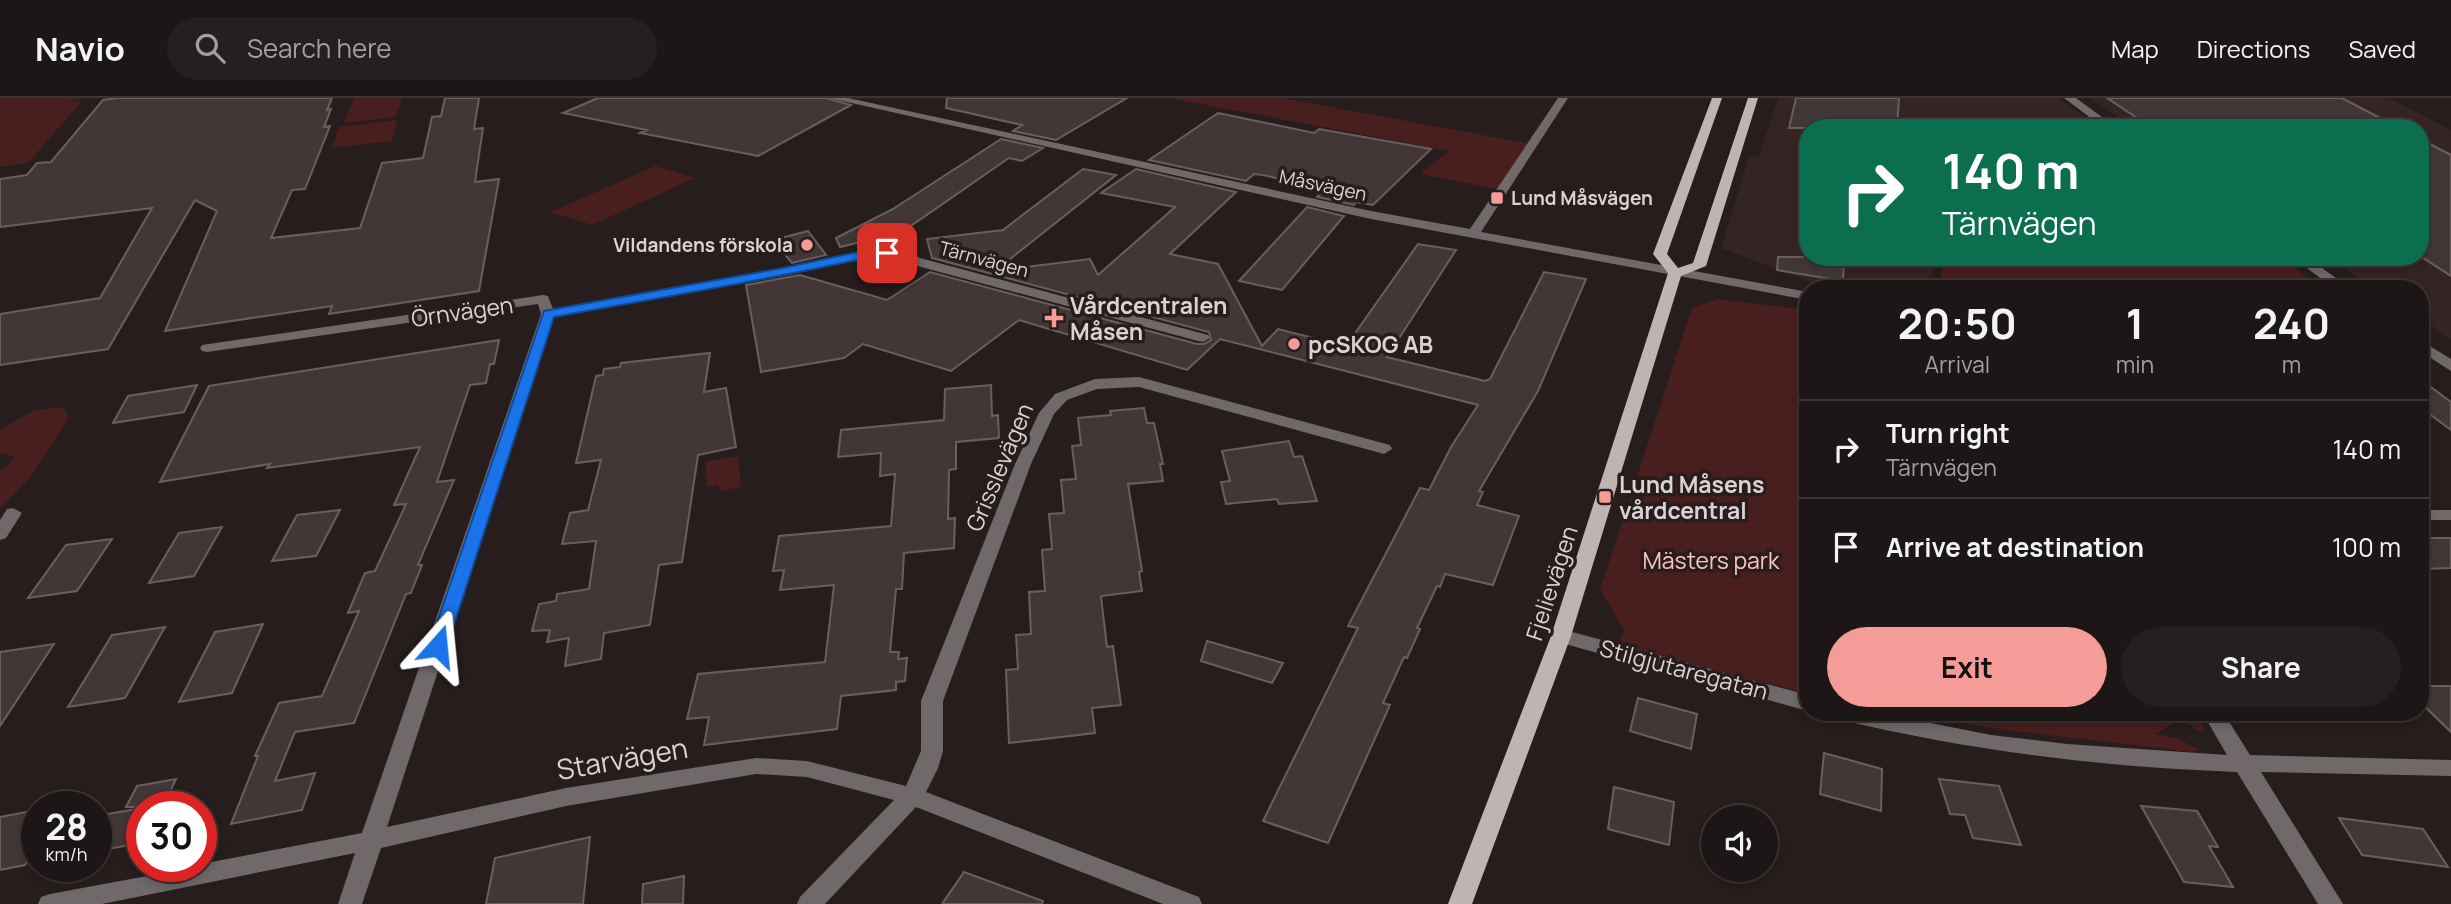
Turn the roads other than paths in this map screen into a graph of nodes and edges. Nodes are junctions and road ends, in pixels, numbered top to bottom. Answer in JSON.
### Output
{"nodes":[{"id":1,"x":834,"y":98,"type":"edge"},
{"id":2,"x":1563,"y":98,"type":"edge"},
{"id":3,"x":1717,"y":98,"type":"edge"},
{"id":4,"x":1753,"y":98,"type":"edge"},
{"id":5,"x":2069,"y":98,"type":"edge"},
{"id":6,"x":2099,"y":119,"type":"edge"},
{"id":7,"x":1474,"y":234,"type":"junction"},
{"id":8,"x":2311,"y":266,"type":"edge"},
{"id":9,"x":1675,"y":273,"type":"junction"},
{"id":10,"x":2331,"y":280,"type":"edge"},
{"id":11,"x":1799,"y":294,"type":"edge"},
{"id":12,"x":548,"y":314,"type":"junction"},
{"id":13,"x":1203,"y":338,"type":"dead end"},
{"id":14,"x":2429,"y":346,"type":"edge"},
{"id":15,"x":2451,"y":347,"type":"edge"},
{"id":16,"x":207,"y":348,"type":"dead end"},
{"id":17,"x":2429,"y":351,"type":"edge"},
{"id":18,"x":2451,"y":366,"type":"edge"},
{"id":19,"x":1384,"y":449,"type":"dead end"},
{"id":20,"x":13,"y":513,"type":"dead end"},
{"id":21,"x":2451,"y":514,"type":"edge"},
{"id":22,"x":2429,"y":515,"type":"edge"},
{"id":23,"x":0,"y":534,"type":"edge"},
{"id":24,"x":1561,"y":636,"type":"junction"},
{"id":25,"x":1799,"y":701,"type":"edge"},
{"id":26,"x":1887,"y":721,"type":"edge"},
{"id":27,"x":2218,"y":721,"type":"edge"},
{"id":28,"x":2246,"y":765,"type":"junction"},
{"id":29,"x":2451,"y":768,"type":"edge"},
{"id":30,"x":912,"y":796,"type":"junction"},
{"id":31,"x":373,"y":840,"type":"junction"},
{"id":32,"x":50,"y":904,"type":"edge"},
{"id":33,"x":350,"y":904,"type":"edge"},
{"id":34,"x":809,"y":904,"type":"edge"},
{"id":35,"x":1190,"y":904,"type":"edge"},
{"id":36,"x":1460,"y":904,"type":"edge"},
{"id":37,"x":2330,"y":904,"type":"edge"}],
"edges":[{"from":1,"to":7,"type":"street","name":"Måsvägen"},
{"from":2,"to":7,"type":"street"},
{"from":3,"to":9,"type":"main road"},
{"from":4,"to":9,"type":"main road"},
{"from":5,"to":6,"type":"street"},
{"from":7,"to":9,"type":"street","name":"Måsvägen"},
{"from":8,"to":10,"type":"street"},
{"from":9,"to":11,"type":"street","name":"Måsvägen"},
{"from":9,"to":24,"type":"main road","name":"Fjelievägen"},
{"from":12,"to":13,"type":"street","name":"Tärnvägen"},
{"from":12,"to":16,"type":"street","name":"Örnvägen"},
{"from":12,"to":31,"type":"street","name":"Örnvägen"},
{"from":14,"to":15,"type":"street"},
{"from":17,"to":18,"type":"street"},
{"from":19,"to":30,"type":"street","name":"Grisslevägen"},
{"from":20,"to":23,"type":"street"},
{"from":21,"to":22,"type":"street"},
{"from":24,"to":25,"type":"street","name":"Stilgjutaregatan"},
{"from":24,"to":36,"type":"main road","name":"Fjelievägen"},
{"from":26,"to":28,"type":"street"},
{"from":27,"to":28,"type":"street"},
{"from":28,"to":29,"type":"street"},
{"from":28,"to":37,"type":"street"},
{"from":30,"to":31,"type":"street","name":"Starvägen"},
{"from":30,"to":34,"type":"street","name":"Grisslevägen"},
{"from":30,"to":35,"type":"street","name":"Starvägen"},
{"from":31,"to":32,"type":"street","name":"Starvägen"},
{"from":31,"to":33,"type":"street","name":"Örnvägen"}]}
